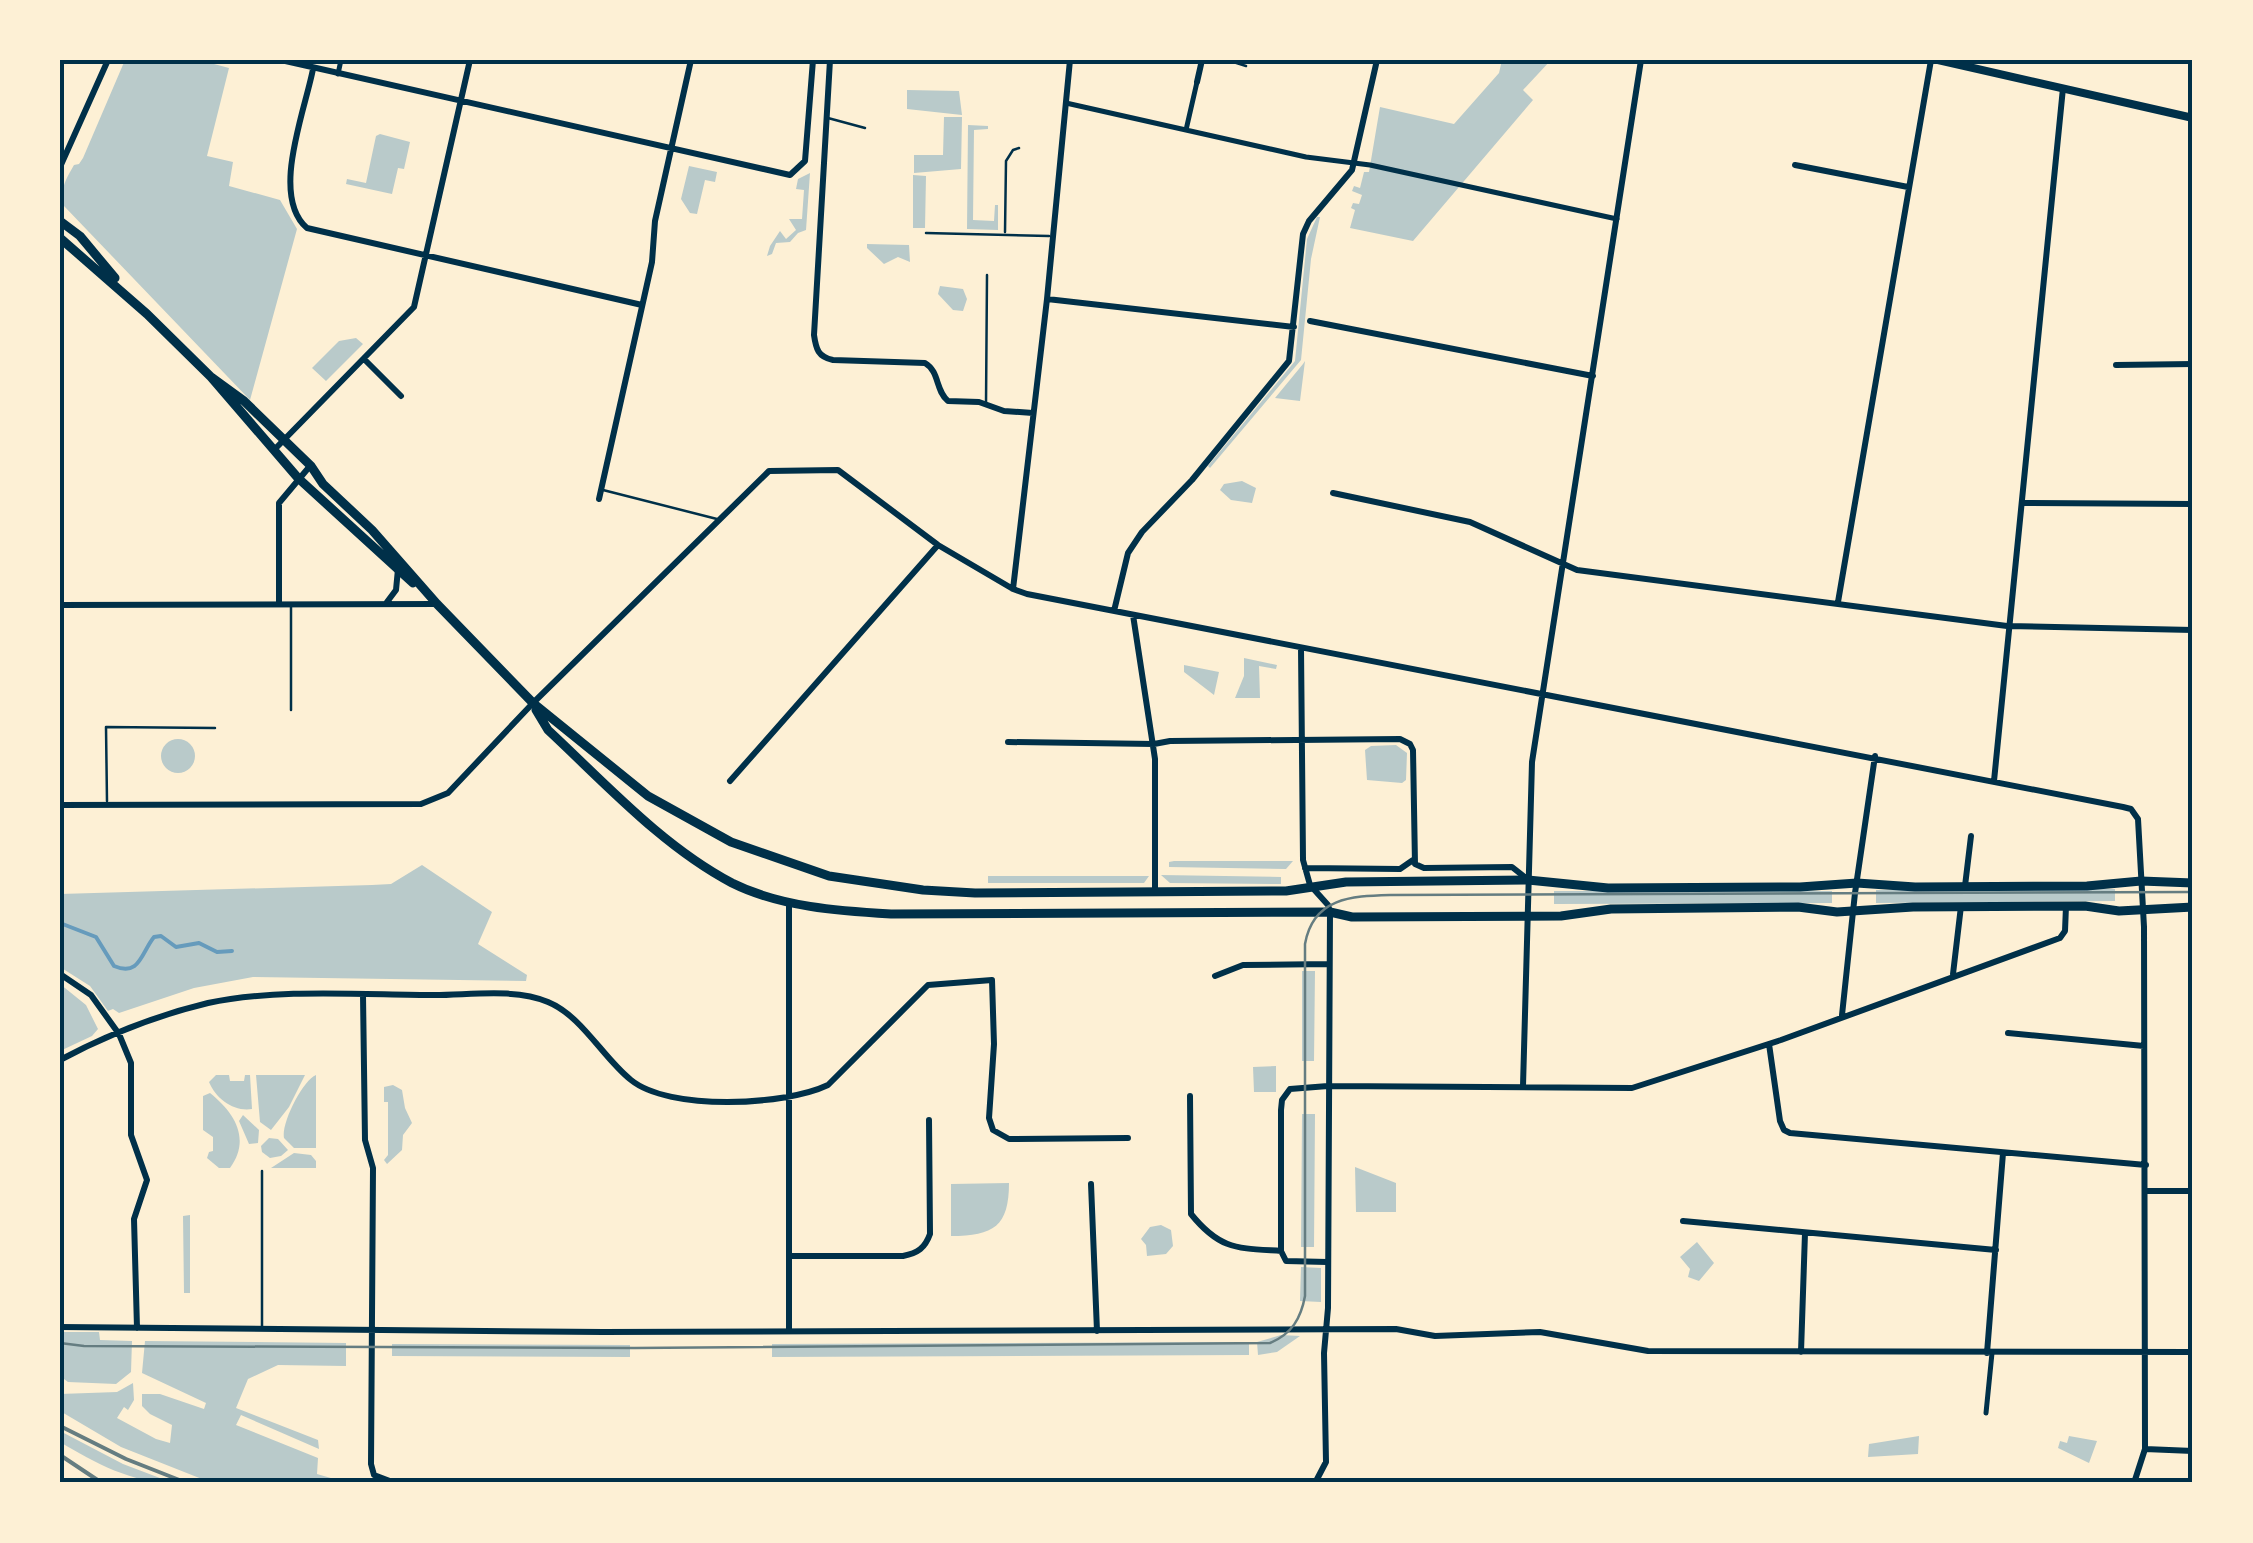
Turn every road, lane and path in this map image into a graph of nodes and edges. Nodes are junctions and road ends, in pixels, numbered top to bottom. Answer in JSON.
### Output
{"nodes":[{"id":1,"x":108,"y":60,"type":"edge"},
{"id":2,"x":281,"y":60,"type":"edge"},
{"id":3,"x":341,"y":60,"type":"edge"},
{"id":4,"x":470,"y":60,"type":"edge"},
{"id":5,"x":692,"y":60,"type":"edge"},
{"id":6,"x":813,"y":60,"type":"edge"},
{"id":7,"x":830,"y":60,"type":"edge"},
{"id":8,"x":1070,"y":60,"type":"edge"},
{"id":9,"x":1202,"y":60,"type":"edge"},
{"id":10,"x":1227,"y":60,"type":"edge"},
{"id":11,"x":1378,"y":60,"type":"edge"},
{"id":12,"x":1641,"y":60,"type":"edge"},
{"id":13,"x":1930,"y":60,"type":"edge"},
{"id":14,"x":1938,"y":60,"type":"edge"},
{"id":15,"x":1246,"y":66,"type":"dead end"},
{"id":16,"x":313,"y":69,"type":"junction"},
{"id":17,"x":338,"y":74,"type":"junction"},
{"id":18,"x":1197,"y":82,"type":"joint"},
{"id":19,"x":2063,"y":88,"type":"junction"},
{"id":20,"x":462,"y":100,"type":"junction"},
{"id":21,"x":1066,"y":103,"type":"junction"},
{"id":22,"x":827,"y":118,"type":"junction"},
{"id":23,"x":2193,"y":118,"type":"edge"},
{"id":24,"x":865,"y":128,"type":"dead end"},
{"id":25,"x":1186,"y":130,"type":"junction"},
{"id":26,"x":671,"y":148,"type":"junction"},
{"id":27,"x":1019,"y":148,"type":"dead end"},
{"id":28,"x":1355,"y":163,"type":"junction"},
{"id":29,"x":1795,"y":165,"type":"dead end"},
{"id":30,"x":60,"y":167,"type":"edge"},
{"id":31,"x":1908,"y":187,"type":"junction"},
{"id":32,"x":1617,"y":219,"type":"junction"},
{"id":33,"x":60,"y":221,"type":"edge"},
{"id":34,"x":926,"y":233,"type":"dead end"},
{"id":35,"x":1005,"y":234,"type":"junction"},
{"id":36,"x":1052,"y":236,"type":"junction"},
{"id":37,"x":60,"y":238,"type":"edge"},
{"id":38,"x":426,"y":257,"type":"junction"},
{"id":39,"x":987,"y":275,"type":"dead end"},
{"id":40,"x":1047,"y":299,"type":"junction"},
{"id":41,"x":642,"y":306,"type":"junction"},
{"id":42,"x":147,"y":314,"type":"junction"},
{"id":43,"x":1310,"y":322,"type":"dead end"},
{"id":44,"x":1294,"y":327,"type":"junction"},
{"id":45,"x":366,"y":360,"type":"junction"},
{"id":46,"x":2193,"y":364,"type":"edge"},
{"id":47,"x":2116,"y":365,"type":"dead end"},
{"id":48,"x":1593,"y":376,"type":"junction"},
{"id":49,"x":211,"y":378,"type":"junction"},
{"id":50,"x":401,"y":396,"type":"dead end"},
{"id":51,"x":986,"y":404,"type":"junction"},
{"id":52,"x":1034,"y":412,"type":"junction"},
{"id":53,"x":284,"y":440,"type":"junction"},
{"id":54,"x":274,"y":450,"type":"junction"},
{"id":55,"x":310,"y":466,"type":"junction"},
{"id":56,"x":298,"y":478,"type":"junction"},
{"id":57,"x":1334,"y":493,"type":"dead end"},
{"id":58,"x":600,"y":494,"type":"joint"},
{"id":59,"x":2022,"y":502,"type":"junction"},
{"id":60,"x":2193,"y":504,"type":"edge"},
{"id":61,"x":721,"y":520,"type":"junction"},
{"id":62,"x":938,"y":545,"type":"junction"},
{"id":63,"x":1564,"y":564,"type":"junction"},
{"id":64,"x":398,"y":569,"type":"junction"},
{"id":65,"x":1013,"y":589,"type":"junction"},
{"id":66,"x":1838,"y":602,"type":"junction"},
{"id":67,"x":279,"y":603,"type":"junction"},
{"id":68,"x":291,"y":603,"type":"junction"},
{"id":69,"x":386,"y":603,"type":"junction"},
{"id":70,"x":438,"y":604,"type":"junction"},
{"id":71,"x":60,"y":606,"type":"edge"},
{"id":72,"x":1114,"y":611,"type":"junction"},
{"id":73,"x":1134,"y":615,"type":"junction"},
{"id":74,"x":2007,"y":626,"type":"junction"},
{"id":75,"x":2193,"y":630,"type":"edge"},
{"id":76,"x":1301,"y":648,"type":"junction"},
{"id":77,"x":1544,"y":694,"type":"junction"},
{"id":78,"x":533,"y":703,"type":"junction"},
{"id":79,"x":291,"y":710,"type":"dead end"},
{"id":80,"x":216,"y":728,"type":"dead end"},
{"id":81,"x":1302,"y":740,"type":"junction"},
{"id":82,"x":1008,"y":742,"type":"dead end"},
{"id":83,"x":1154,"y":744,"type":"junction"},
{"id":84,"x":1875,"y":756,"type":"junction"},
{"id":85,"x":730,"y":781,"type":"dead end"},
{"id":86,"x":1994,"y":781,"type":"junction"},
{"id":87,"x":60,"y":805,"type":"edge"},
{"id":88,"x":107,"y":805,"type":"junction"},
{"id":89,"x":1971,"y":836,"type":"dead end"},
{"id":90,"x":1413,"y":860,"type":"junction"},
{"id":91,"x":1305,"y":868,"type":"junction"},
{"id":92,"x":1528,"y":880,"type":"junction"},
{"id":93,"x":2141,"y":881,"type":"junction"},
{"id":94,"x":1857,"y":882,"type":"junction"},
{"id":95,"x":2193,"y":884,"type":"edge"},
{"id":96,"x":1310,"y":885,"type":"junction"},
{"id":97,"x":1965,"y":886,"type":"junction"},
{"id":98,"x":1155,"y":890,"type":"junction"},
{"id":99,"x":790,"y":902,"type":"junction"},
{"id":100,"x":1960,"y":906,"type":"junction"},
{"id":101,"x":2066,"y":906,"type":"junction"},
{"id":102,"x":2193,"y":907,"type":"edge"},
{"id":103,"x":2143,"y":910,"type":"junction"},
{"id":104,"x":1854,"y":911,"type":"junction"},
{"id":105,"x":1330,"y":912,"type":"junction"},
{"id":106,"x":1526,"y":917,"type":"junction"},
{"id":107,"x":1328,"y":964,"type":"junction"},
{"id":108,"x":60,"y":974,"type":"edge"},
{"id":109,"x":1215,"y":976,"type":"dead end"},
{"id":110,"x":1952,"y":976,"type":"junction"},
{"id":111,"x":363,"y":996,"type":"junction"},
{"id":112,"x":1842,"y":1015,"type":"junction"},
{"id":113,"x":2008,"y":1032,"type":"dead end"},
{"id":114,"x":119,"y":1034,"type":"junction"},
{"id":115,"x":1769,"y":1044,"type":"junction"},
{"id":116,"x":2144,"y":1046,"type":"junction"},
{"id":117,"x":60,"y":1060,"type":"edge"},
{"id":118,"x":1328,"y":1086,"type":"junction"},
{"id":119,"x":1522,"y":1086,"type":"junction"},
{"id":120,"x":1190,"y":1096,"type":"dead end"},
{"id":121,"x":787,"y":1098,"type":"junction"},
{"id":122,"x":929,"y":1120,"type":"dead end"},
{"id":123,"x":1128,"y":1138,"type":"dead end"},
{"id":124,"x":2003,"y":1153,"type":"junction"},
{"id":125,"x":2146,"y":1165,"type":"junction"},
{"id":126,"x":262,"y":1171,"type":"dead end"},
{"id":127,"x":1091,"y":1184,"type":"dead end"},
{"id":128,"x":2146,"y":1191,"type":"junction"},
{"id":129,"x":2193,"y":1191,"type":"edge"},
{"id":130,"x":1683,"y":1221,"type":"dead end"},
{"id":131,"x":1805,"y":1233,"type":"junction"},
{"id":132,"x":1996,"y":1250,"type":"junction"},
{"id":133,"x":1281,"y":1251,"type":"junction"},
{"id":134,"x":789,"y":1256,"type":"junction"},
{"id":135,"x":1327,"y":1262,"type":"junction"},
{"id":136,"x":60,"y":1327,"type":"edge"},
{"id":137,"x":136,"y":1328,"type":"junction"},
{"id":138,"x":262,"y":1328,"type":"junction"},
{"id":139,"x":1325,"y":1330,"type":"junction"},
{"id":140,"x":372,"y":1331,"type":"junction"},
{"id":141,"x":789,"y":1331,"type":"junction"},
{"id":142,"x":1096,"y":1331,"type":"junction"},
{"id":143,"x":1801,"y":1352,"type":"junction"},
{"id":144,"x":2193,"y":1352,"type":"edge"},
{"id":145,"x":1990,"y":1353,"type":"junction"},
{"id":146,"x":2146,"y":1353,"type":"junction"},
{"id":147,"x":1986,"y":1413,"type":"dead end"},
{"id":148,"x":2146,"y":1449,"type":"junction"},
{"id":149,"x":2193,"y":1451,"type":"edge"},
{"id":150,"x":395,"y":1483,"type":"edge"},
{"id":151,"x":1315,"y":1483,"type":"edge"},
{"id":152,"x":2134,"y":1483,"type":"edge"}],
"edges":[{"from":1,"to":30,"type":"street"},
{"from":2,"to":16,"type":"street"},
{"from":3,"to":17,"type":"street"},
{"from":4,"to":20,"type":"street"},
{"from":5,"to":26,"type":"street"},
{"from":6,"to":26,"type":"street"},
{"from":7,"to":22,"type":"street"},
{"from":8,"to":21,"type":"street"},
{"from":9,"to":18,"type":"street"},
{"from":10,"to":15,"type":"lane"},
{"from":11,"to":28,"type":"street"},
{"from":12,"to":32,"type":"street"},
{"from":13,"to":31,"type":"street"},
{"from":14,"to":19,"type":"street"},
{"from":16,"to":17,"type":"street"},
{"from":16,"to":38,"type":"street"},
{"from":17,"to":20,"type":"street"},
{"from":18,"to":25,"type":"street"},
{"from":19,"to":23,"type":"street"},
{"from":19,"to":59,"type":"street"},
{"from":20,"to":26,"type":"street"},
{"from":20,"to":38,"type":"street"},
{"from":21,"to":25,"type":"street"},
{"from":21,"to":36,"type":"street"},
{"from":22,"to":24,"type":"lane"},
{"from":22,"to":51,"type":"street"},
{"from":25,"to":28,"type":"street"},
{"from":26,"to":41,"type":"street"},
{"from":27,"to":35,"type":"lane"},
{"from":28,"to":32,"type":"street"},
{"from":28,"to":44,"type":"street"},
{"from":29,"to":31,"type":"street"},
{"from":31,"to":66,"type":"street"},
{"from":32,"to":48,"type":"street"},
{"from":33,"to":42,"type":"main road"},
{"from":34,"to":35,"type":"lane"},
{"from":35,"to":36,"type":"lane"},
{"from":36,"to":40,"type":"street"},
{"from":37,"to":42,"type":"main road"},
{"from":38,"to":41,"type":"street"},
{"from":38,"to":45,"type":"street"},
{"from":39,"to":51,"type":"lane"},
{"from":40,"to":44,"type":"street"},
{"from":40,"to":52,"type":"street"},
{"from":41,"to":58,"type":"street"},
{"from":42,"to":49,"type":"main road"},
{"from":43,"to":48,"type":"street"},
{"from":44,"to":72,"type":"street"},
{"from":45,"to":50,"type":"street"},
{"from":45,"to":53,"type":"street"},
{"from":46,"to":47,"type":"street"},
{"from":48,"to":63,"type":"street"},
{"from":49,"to":53,"type":"main road"},
{"from":49,"to":54,"type":"main road"},
{"from":51,"to":52,"type":"street"},
{"from":52,"to":65,"type":"street"},
{"from":53,"to":54,"type":"street"},
{"from":53,"to":55,"type":"main road"},
{"from":54,"to":56,"type":"main road"},
{"from":55,"to":56,"type":"street"},
{"from":55,"to":70,"type":"main road"},
{"from":56,"to":64,"type":"main road"},
{"from":56,"to":67,"type":"street"},
{"from":57,"to":63,"type":"street"},
{"from":58,"to":61,"type":"lane"},
{"from":59,"to":60,"type":"street"},
{"from":59,"to":74,"type":"street"},
{"from":61,"to":62,"type":"street"},
{"from":61,"to":78,"type":"street"},
{"from":62,"to":65,"type":"street"},
{"from":62,"to":85,"type":"street"},
{"from":63,"to":66,"type":"street"},
{"from":63,"to":77,"type":"street"},
{"from":64,"to":69,"type":"street"},
{"from":64,"to":70,"type":"main road"},
{"from":65,"to":72,"type":"street"},
{"from":66,"to":74,"type":"street"},
{"from":67,"to":68,"type":"street"},
{"from":67,"to":71,"type":"street"},
{"from":68,"to":69,"type":"street"},
{"from":68,"to":79,"type":"lane"},
{"from":69,"to":70,"type":"street"},
{"from":70,"to":78,"type":"main road"},
{"from":72,"to":73,"type":"street"},
{"from":73,"to":76,"type":"street"},
{"from":73,"to":83,"type":"street"},
{"from":74,"to":75,"type":"street"},
{"from":74,"to":86,"type":"street"},
{"from":76,"to":77,"type":"street"},
{"from":76,"to":81,"type":"street"},
{"from":77,"to":84,"type":"street"},
{"from":77,"to":92,"type":"street"},
{"from":78,"to":88,"type":"street"},
{"from":78,"to":98,"type":"main road"},
{"from":78,"to":99,"type":"main road"},
{"from":80,"to":88,"type":"lane"},
{"from":81,"to":83,"type":"street"},
{"from":81,"to":90,"type":"street"},
{"from":81,"to":91,"type":"street"},
{"from":82,"to":83,"type":"street"},
{"from":83,"to":98,"type":"street"},
{"from":84,"to":86,"type":"street"},
{"from":84,"to":94,"type":"street"},
{"from":86,"to":93,"type":"street"},
{"from":87,"to":88,"type":"street"},
{"from":89,"to":97,"type":"street"},
{"from":90,"to":91,"type":"street"},
{"from":90,"to":92,"type":"street"},
{"from":91,"to":96,"type":"street"},
{"from":92,"to":94,"type":"main road"},
{"from":92,"to":96,"type":"main road"},
{"from":92,"to":106,"type":"street"},
{"from":93,"to":95,"type":"main road"},
{"from":93,"to":97,"type":"main road"},
{"from":93,"to":103,"type":"street"},
{"from":94,"to":97,"type":"main road"},
{"from":94,"to":104,"type":"street"},
{"from":96,"to":98,"type":"main road"},
{"from":96,"to":105,"type":"street"},
{"from":99,"to":105,"type":"main road"},
{"from":99,"to":121,"type":"street"},
{"from":100,"to":101,"type":"main road"},
{"from":100,"to":104,"type":"main road"},
{"from":100,"to":110,"type":"street"},
{"from":101,"to":103,"type":"main road"},
{"from":101,"to":110,"type":"street"},
{"from":102,"to":103,"type":"main road"},
{"from":103,"to":116,"type":"street"},
{"from":104,"to":106,"type":"main road"},
{"from":104,"to":112,"type":"street"},
{"from":105,"to":106,"type":"main road"},
{"from":105,"to":107,"type":"street"},
{"from":106,"to":119,"type":"street"},
{"from":107,"to":109,"type":"street"},
{"from":107,"to":118,"type":"street"},
{"from":108,"to":114,"type":"street"},
{"from":110,"to":112,"type":"street"},
{"from":111,"to":114,"type":"street"},
{"from":111,"to":121,"type":"street"},
{"from":111,"to":140,"type":"street"},
{"from":112,"to":115,"type":"street"},
{"from":113,"to":116,"type":"street"},
{"from":114,"to":117,"type":"street"},
{"from":114,"to":137,"type":"street"},
{"from":115,"to":119,"type":"street"},
{"from":115,"to":124,"type":"street"},
{"from":116,"to":125,"type":"street"},
{"from":118,"to":119,"type":"street"},
{"from":118,"to":133,"type":"street"},
{"from":118,"to":135,"type":"street"},
{"from":120,"to":133,"type":"street"},
{"from":121,"to":123,"type":"street"},
{"from":121,"to":134,"type":"street"},
{"from":122,"to":134,"type":"street"},
{"from":124,"to":125,"type":"street"},
{"from":124,"to":132,"type":"street"},
{"from":125,"to":128,"type":"street"},
{"from":126,"to":138,"type":"lane"},
{"from":127,"to":142,"type":"street"},
{"from":128,"to":129,"type":"street"},
{"from":128,"to":146,"type":"street"},
{"from":130,"to":131,"type":"street"},
{"from":131,"to":132,"type":"street"},
{"from":131,"to":143,"type":"street"},
{"from":132,"to":145,"type":"street"},
{"from":133,"to":135,"type":"street"},
{"from":134,"to":141,"type":"street"},
{"from":135,"to":139,"type":"street"},
{"from":136,"to":137,"type":"street"},
{"from":137,"to":138,"type":"street"},
{"from":138,"to":140,"type":"street"},
{"from":139,"to":142,"type":"street"},
{"from":139,"to":143,"type":"street"},
{"from":139,"to":151,"type":"street"},
{"from":140,"to":141,"type":"street"},
{"from":140,"to":150,"type":"street"},
{"from":141,"to":142,"type":"street"},
{"from":143,"to":145,"type":"street"},
{"from":144,"to":146,"type":"street"},
{"from":145,"to":146,"type":"street"},
{"from":145,"to":147,"type":"street"},
{"from":146,"to":148,"type":"street"},
{"from":148,"to":149,"type":"street"},
{"from":148,"to":152,"type":"street"}]}
